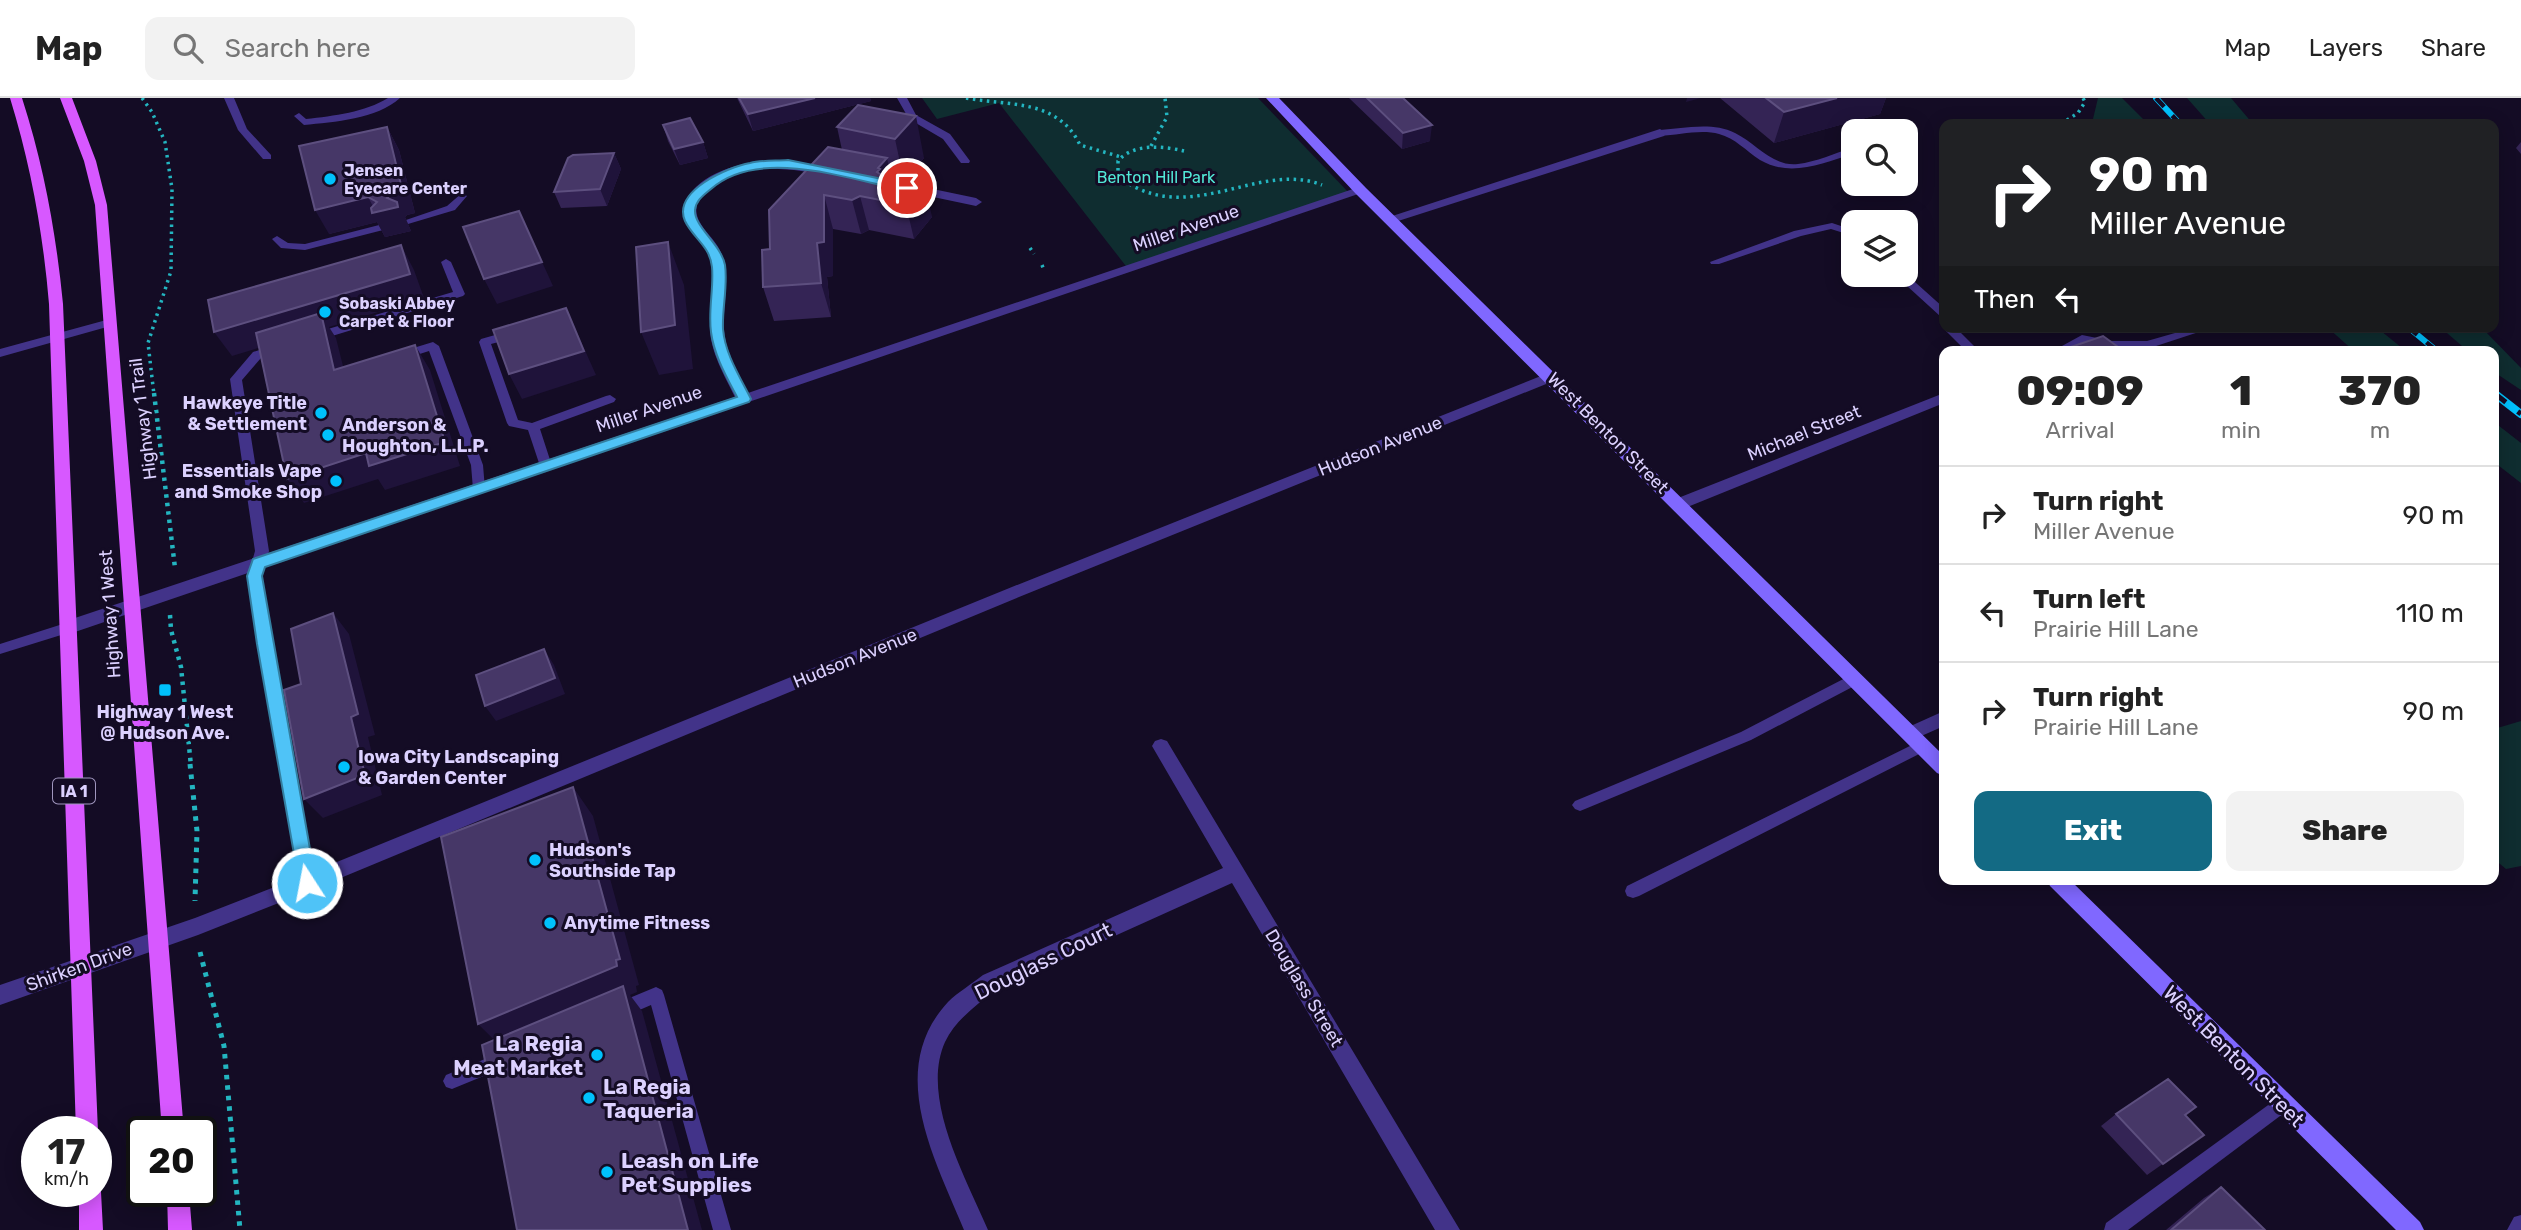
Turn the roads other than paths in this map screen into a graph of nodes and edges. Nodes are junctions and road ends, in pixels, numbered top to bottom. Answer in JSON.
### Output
{"nodes":[{"id":1,"x":16,"y":98,"type":"edge"},
{"id":2,"x":66,"y":98,"type":"edge"},
{"id":3,"x":229,"y":98,"type":"edge"},
{"id":4,"x":395,"y":98,"type":"edge"},
{"id":5,"x":902,"y":98,"type":"edge"},
{"id":6,"x":1272,"y":98,"type":"edge"},
{"id":7,"x":299,"y":116,"type":"dead end"},
{"id":8,"x":1660,"y":133,"type":"joint"},
{"id":9,"x":1841,"y":154,"type":"edge"},
{"id":10,"x":267,"y":157,"type":"dead end"},
{"id":11,"x":965,"y":161,"type":"dead end"},
{"id":12,"x":841,"y":174,"type":"edge"},
{"id":13,"x":894,"y":185,"type":"edge"},
{"id":14,"x":1361,"y":191,"type":"junction"},
{"id":15,"x":462,"y":196,"type":"dead end"},
{"id":16,"x":976,"y":202,"type":"dead end"},
{"id":17,"x":1390,"y":219,"type":"junction"},
{"id":18,"x":408,"y":221,"type":"dead end"},
{"id":19,"x":383,"y":227,"type":"edge"},
{"id":20,"x":1841,"y":229,"type":"edge"},
{"id":21,"x":277,"y":239,"type":"dead end"},
{"id":22,"x":446,"y":261,"type":"dead end"},
{"id":23,"x":1715,"y":262,"type":"dead end"},
{"id":24,"x":1914,"y":287,"type":"edge"},
{"id":25,"x":1939,"y":310,"type":"edge"},
{"id":26,"x":110,"y":323,"type":"junction"},
{"id":27,"x":521,"y":331,"type":"edge"},
{"id":28,"x":1954,"y":333,"type":"edge"},
{"id":29,"x":2084,"y":333,"type":"edge"},
{"id":30,"x":2188,"y":333,"type":"edge"},
{"id":31,"x":56,"y":338,"type":"junction"},
{"id":32,"x":1968,"y":346,"type":"edge"},
{"id":33,"x":2066,"y":346,"type":"edge"},
{"id":34,"x":0,"y":353,"type":"edge"},
{"id":35,"x":388,"y":360,"type":"edge"},
{"id":36,"x":1551,"y":377,"type":"junction"},
{"id":37,"x":610,"y":399,"type":"dead end"},
{"id":38,"x":744,"y":399,"type":"junction"},
{"id":39,"x":1939,"y":400,"type":"edge"},
{"id":40,"x":533,"y":427,"type":"junction"},
{"id":41,"x":546,"y":466,"type":"junction"},
{"id":42,"x":479,"y":489,"type":"junction"},
{"id":43,"x":1679,"y":504,"type":"junction"},
{"id":44,"x":258,"y":563,"type":"junction"},
{"id":45,"x":132,"y":606,"type":"junction"},
{"id":46,"x":69,"y":627,"type":"junction"},
{"id":47,"x":0,"y":649,"type":"edge"},
{"id":48,"x":1855,"y":679,"type":"junction"},
{"id":49,"x":1939,"y":722,"type":"edge"},
{"id":50,"x":1916,"y":740,"type":"junction"},
{"id":51,"x":1161,"y":746,"type":"dead end"},
{"id":52,"x":1939,"y":763,"type":"edge"},
{"id":53,"x":1580,"y":805,"type":"dead end"},
{"id":54,"x":1235,"y":872,"type":"junction"},
{"id":55,"x":307,"y":883,"type":"junction"},
{"id":56,"x":2062,"y":885,"type":"edge"},
{"id":57,"x":1633,"y":891,"type":"dead end"},
{"id":58,"x":159,"y":938,"type":"junction"},
{"id":59,"x":80,"y":967,"type":"junction"},
{"id":60,"x":0,"y":995,"type":"edge"},
{"id":61,"x":609,"y":1015,"type":"edge"},
{"id":62,"x":518,"y":1053,"type":"edge"},
{"id":63,"x":452,"y":1081,"type":"dead end"},
{"id":64,"x":2282,"y":1104,"type":"junction"},
{"id":65,"x":86,"y":1116,"type":"edge"},
{"id":66,"x":172,"y":1116,"type":"edge"},
{"id":67,"x":90,"y":1207,"type":"edge"},
{"id":68,"x":179,"y":1207,"type":"edge"},
{"id":69,"x":2521,"y":1224,"type":"edge"},
{"id":70,"x":91,"y":1230,"type":"edge"},
{"id":71,"x":180,"y":1230,"type":"edge"},
{"id":72,"x":722,"y":1230,"type":"edge"},
{"id":73,"x":976,"y":1230,"type":"edge"},
{"id":74,"x":1448,"y":1230,"type":"edge"},
{"id":75,"x":2113,"y":1230,"type":"edge"},
{"id":76,"x":2412,"y":1230,"type":"edge"},
{"id":77,"x":2516,"y":1230,"type":"edge"}],
"edges":[{"from":1,"to":31,"type":"main road","number":"IA 1"},
{"from":2,"to":26,"type":"main road","name":"Highway 1 West"},
{"from":3,"to":10,"type":"lane"},
{"from":4,"to":7,"type":"lane"},
{"from":5,"to":11,"type":"lane"},
{"from":6,"to":14,"type":"street","name":"West Benton Street"},
{"from":8,"to":9,"type":"lane"},
{"from":8,"to":17,"type":"street"},
{"from":12,"to":38,"type":"street"},
{"from":13,"to":16,"type":"street"},
{"from":14,"to":17,"type":"street","name":"West Benton Street"},
{"from":14,"to":38,"type":"street","name":"Miller Avenue"},
{"from":15,"to":18,"type":"lane"},
{"from":17,"to":36,"type":"street","name":"West Benton Street"},
{"from":19,"to":21,"type":"lane"},
{"from":20,"to":23,"type":"lane"},
{"from":22,"to":44,"type":"lane"},
{"from":24,"to":25,"type":"lane"},
{"from":26,"to":31,"type":"lane"},
{"from":26,"to":45,"type":"main road","name":"Highway 1 West"},
{"from":27,"to":40,"type":"lane"},
{"from":28,"to":32,"type":"lane"},
{"from":29,"to":30,"type":"lane"},
{"from":29,"to":33,"type":"lane"},
{"from":31,"to":34,"type":"lane"},
{"from":31,"to":46,"type":"main road","number":"IA 1"},
{"from":35,"to":42,"type":"lane"},
{"from":36,"to":43,"type":"street","name":"West Benton Street"},
{"from":36,"to":55,"type":"street","name":"Hudson Avenue"},
{"from":37,"to":40,"type":"lane"},
{"from":38,"to":41,"type":"street","name":"Miller Avenue"},
{"from":39,"to":43,"type":"street","name":"Michael Street"},
{"from":40,"to":41,"type":"lane"},
{"from":41,"to":42,"type":"street","name":"Miller Avenue"},
{"from":42,"to":44,"type":"street","name":"Miller Avenue"},
{"from":43,"to":48,"type":"street","name":"West Benton Street"},
{"from":44,"to":45,"type":"street","name":"Miller Avenue"},
{"from":44,"to":55,"type":"lane"},
{"from":45,"to":46,"type":"street","name":"Miller Avenue"},
{"from":45,"to":58,"type":"main road","name":"Highway 1 West"},
{"from":46,"to":47,"type":"lane"},
{"from":46,"to":59,"type":"main road","number":"IA 1"},
{"from":48,"to":50,"type":"street","name":"West Benton Street"},
{"from":48,"to":53,"type":"lane"},
{"from":49,"to":50,"type":"street"},
{"from":50,"to":52,"type":"street","name":"West Benton Street"},
{"from":50,"to":57,"type":"lane"},
{"from":51,"to":54,"type":"street","name":"Douglass Street"},
{"from":54,"to":73,"type":"street","name":"Douglass Court"},
{"from":54,"to":74,"type":"street","name":"Douglass Street"},
{"from":55,"to":58,"type":"street","name":"Hudson Avenue"},
{"from":56,"to":64,"type":"street","name":"West Benton Street"},
{"from":58,"to":59,"type":"street","name":"Shirken Drive"},
{"from":58,"to":66,"type":"main road","name":"Highway 1 West"},
{"from":59,"to":60,"type":"street","name":"Shirken Drive"},
{"from":59,"to":65,"type":"main road","number":"IA 1"},
{"from":61,"to":72,"type":"lane"},
{"from":62,"to":63,"type":"lane"},
{"from":64,"to":75,"type":"lane"},
{"from":64,"to":76,"type":"street","name":"West Benton Street"},
{"from":67,"to":70,"type":"main road"},
{"from":68,"to":71,"type":"main road"},
{"from":69,"to":77,"type":"lane"}]}
